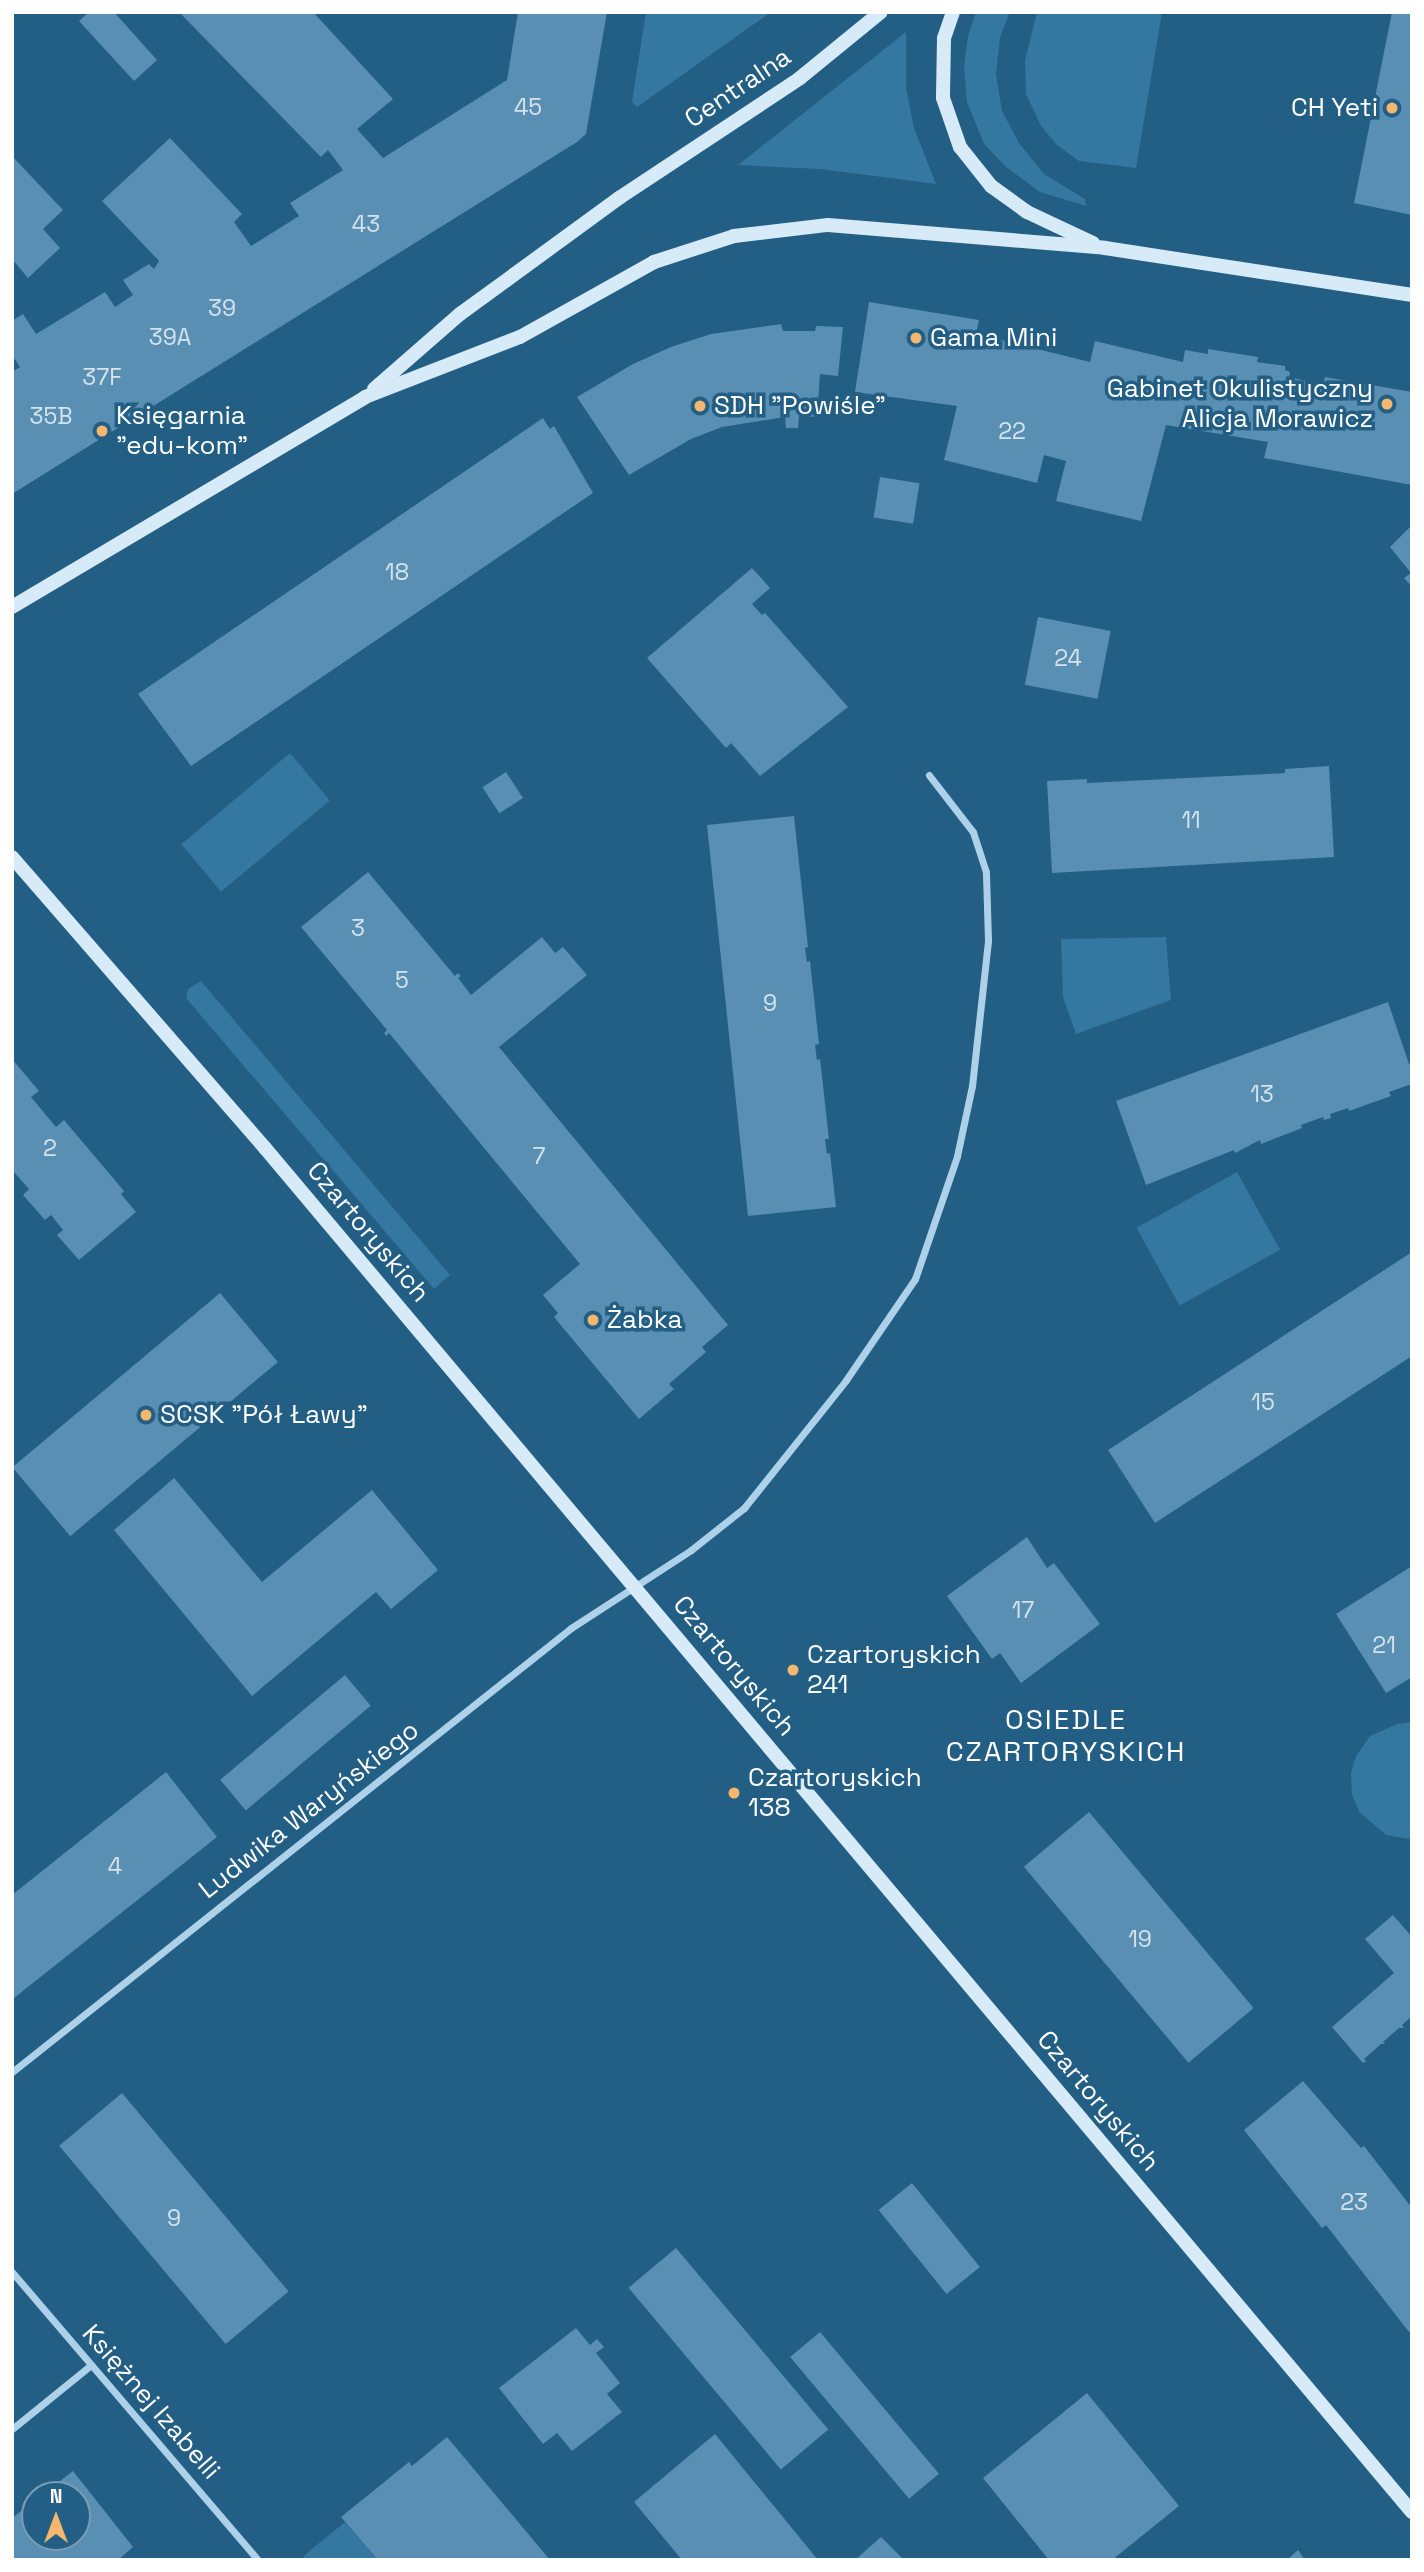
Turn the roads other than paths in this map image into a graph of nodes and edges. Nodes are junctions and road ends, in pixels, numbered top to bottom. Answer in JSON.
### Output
{"nodes":[{"id":1,"x":881,"y":12,"type":"edge"},
{"id":2,"x":953,"y":12,"type":"edge"},
{"id":3,"x":1105,"y":248,"type":"junction"},
{"id":4,"x":1412,"y":295,"type":"edge"},
{"id":5,"x":365,"y":397,"type":"junction"},
{"id":6,"x":12,"y":607,"type":"edge"},
{"id":7,"x":929,"y":775,"type":"dead end"},
{"id":8,"x":12,"y":857,"type":"edge"},
{"id":9,"x":635,"y":1586,"type":"junction"},
{"id":10,"x":12,"y":2072,"type":"edge"},
{"id":11,"x":12,"y":2272,"type":"edge"},
{"id":12,"x":91,"y":2365,"type":"junction"},
{"id":13,"x":12,"y":2429,"type":"edge"},
{"id":14,"x":1412,"y":2512,"type":"edge"},
{"id":15,"x":258,"y":2560,"type":"edge"}],
"edges":[{"from":1,"to":5,"type":"main road","name":"Centralna"},
{"from":2,"to":3,"type":"main road"},
{"from":3,"to":4,"type":"main road"},
{"from":3,"to":5,"type":"main road"},
{"from":5,"to":6,"type":"main road"},
{"from":7,"to":9,"type":"street","name":"Ludwika Waryńskiego"},
{"from":8,"to":9,"type":"main road","name":"Czartoryskich"},
{"from":9,"to":10,"type":"street","name":"Ludwika Waryńskiego"},
{"from":9,"to":14,"type":"main road","name":"Czartoryskich"},
{"from":11,"to":12,"type":"street","name":"Księżnej Izabelli"},
{"from":12,"to":13,"type":"street"},
{"from":12,"to":15,"type":"street","name":"Księżnej Izabelli"}]}
